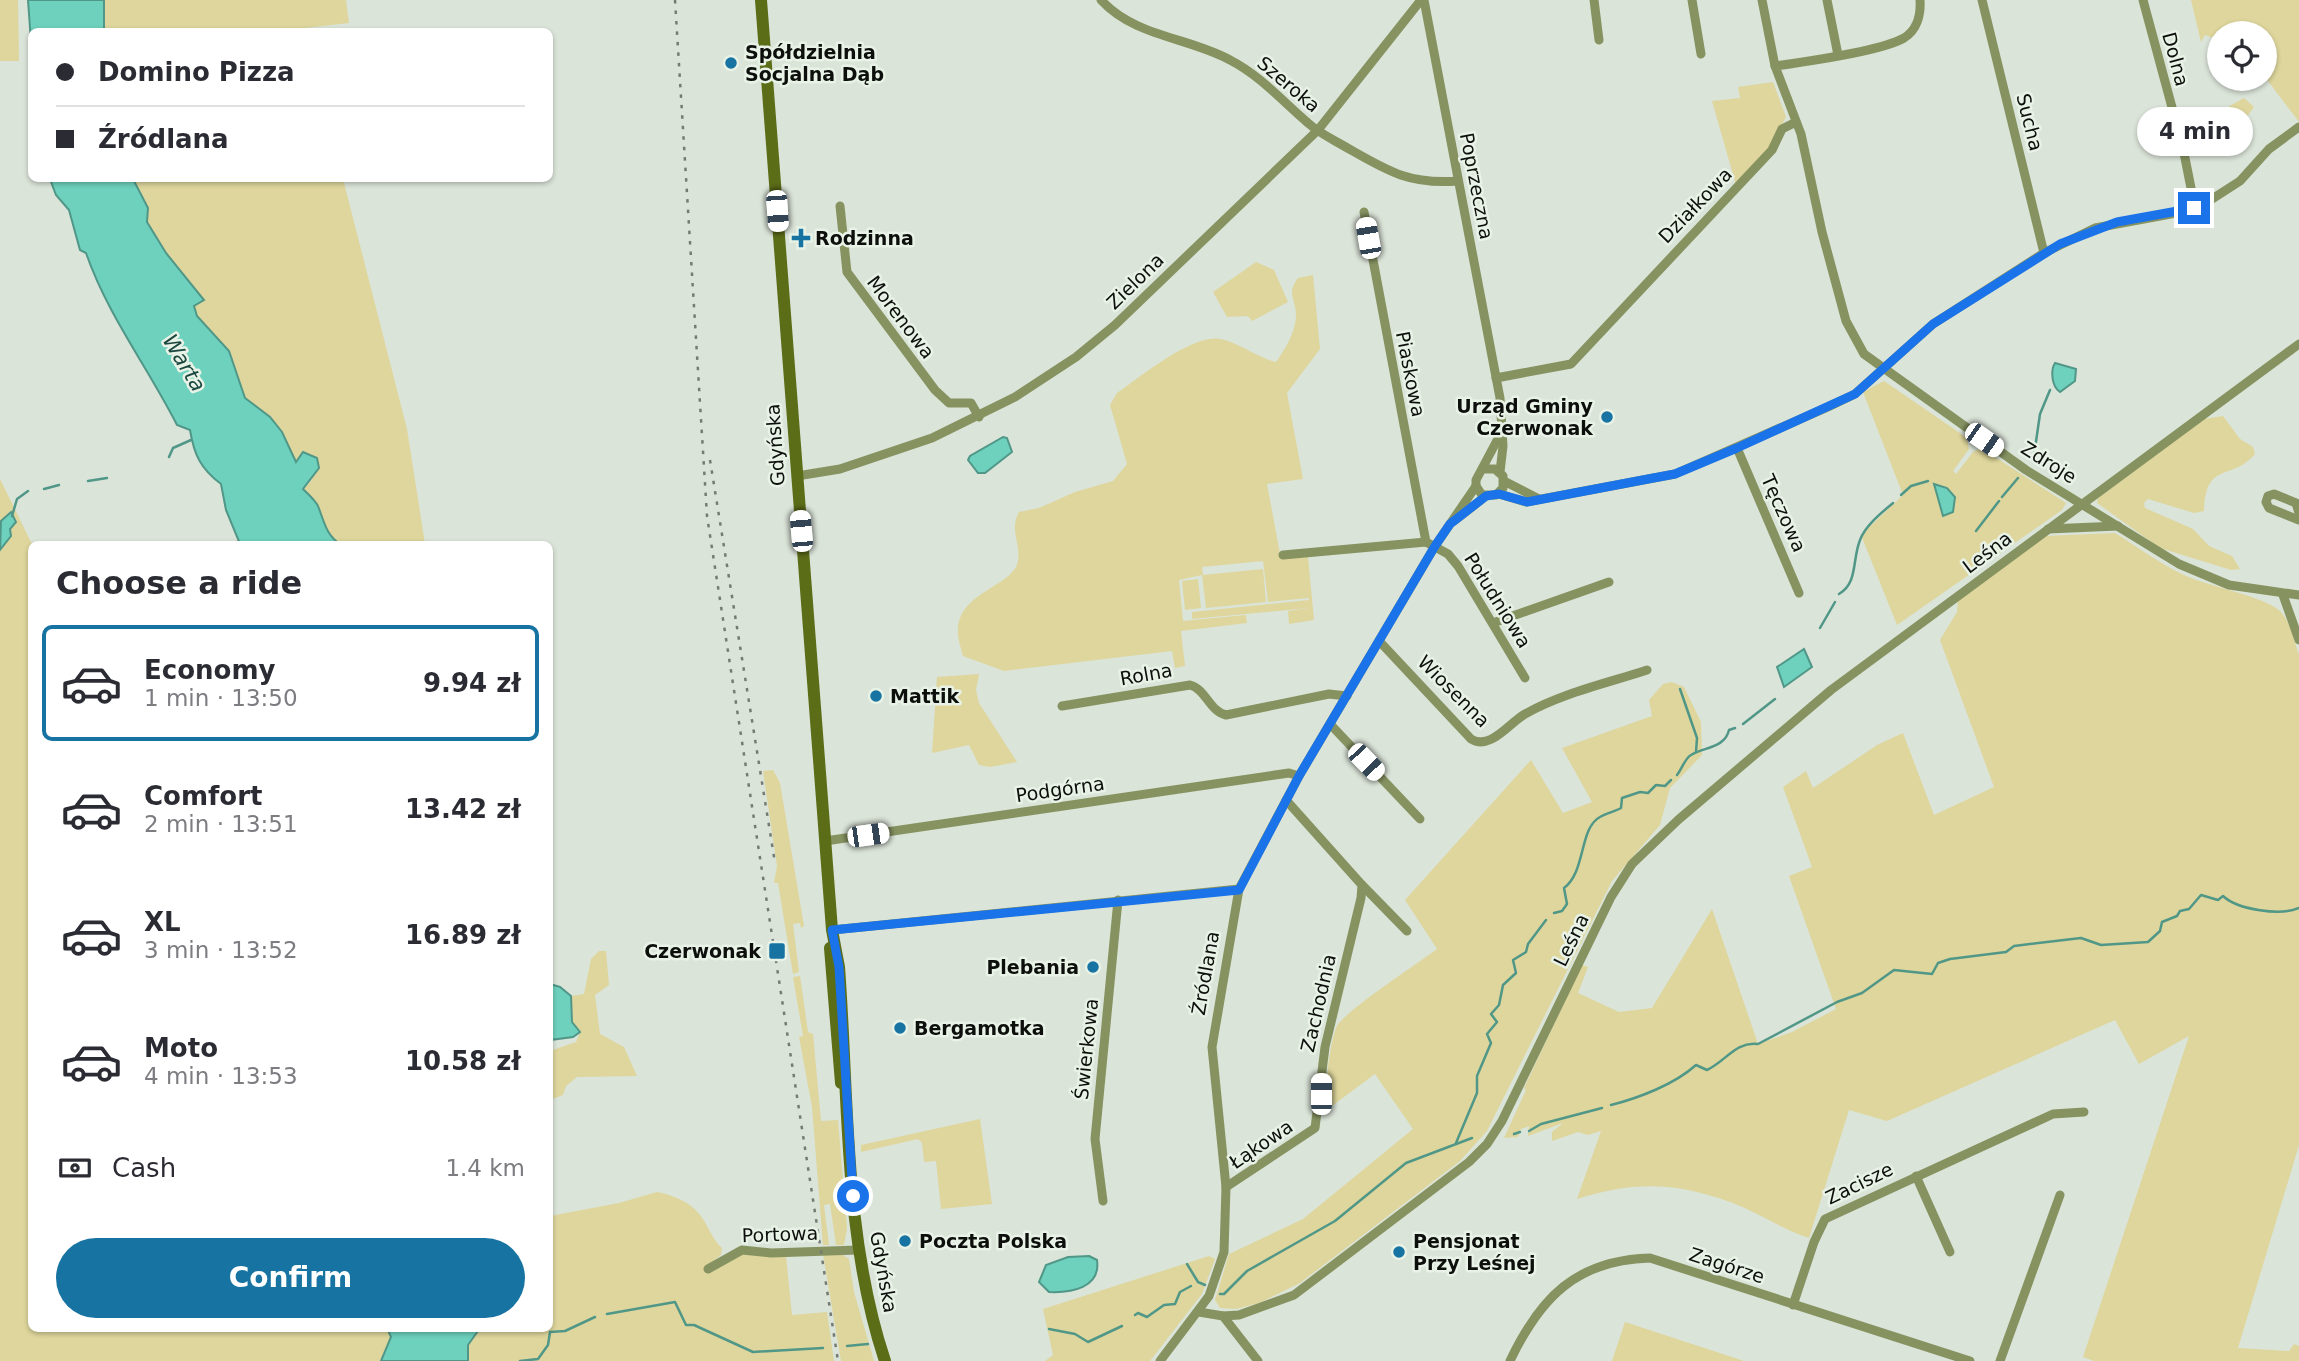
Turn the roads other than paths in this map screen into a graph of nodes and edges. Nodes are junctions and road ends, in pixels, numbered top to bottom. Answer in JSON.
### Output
{"nodes":[{"id":1,"x":761,"y":0,"type":"edge"},
{"id":2,"x":1101,"y":0,"type":"edge"},
{"id":3,"x":1422,"y":0,"type":"edge"},
{"id":4,"x":1594,"y":0,"type":"edge"},
{"id":5,"x":1692,"y":0,"type":"edge"},
{"id":6,"x":1762,"y":0,"type":"edge"},
{"id":7,"x":1827,"y":0,"type":"edge"},
{"id":8,"x":1920,"y":0,"type":"edge"},
{"id":9,"x":1982,"y":0,"type":"edge"},
{"id":10,"x":2143,"y":0,"type":"edge"},
{"id":11,"x":1599,"y":40,"type":"dead end"},
{"id":12,"x":1701,"y":54,"type":"dead end"},
{"id":13,"x":1838,"y":55,"type":"junction"},
{"id":14,"x":1775,"y":66,"type":"junction"},
{"id":15,"x":1796,"y":122,"type":"junction"},
{"id":16,"x":2299,"y":127,"type":"edge"},
{"id":17,"x":1318,"y":130,"type":"junction"},
{"id":18,"x":1458,"y":181,"type":"junction"},
{"id":19,"x":840,"y":206,"type":"dead end"},
{"id":20,"x":2194,"y":208,"type":"junction"},
{"id":21,"x":1364,"y":212,"type":"dead end"},
{"id":22,"x":2044,"y":253,"type":"junction"},
{"id":23,"x":2299,"y":344,"type":"edge"},
{"id":24,"x":1884,"y":370,"type":"junction"},
{"id":25,"x":1496,"y":378,"type":"junction"},
{"id":26,"x":979,"y":416,"type":"junction"},
{"id":27,"x":1501,"y":433,"type":"junction"},
{"id":28,"x":1737,"y":448,"type":"junction"},
{"id":29,"x":1483,"y":469,"type":"junction"},
{"id":30,"x":797,"y":476,"type":"junction"},
{"id":31,"x":1502,"y":477,"type":"junction"},
{"id":32,"x":1476,"y":486,"type":"junction"},
{"id":33,"x":1499,"y":494,"type":"junction"},
{"id":34,"x":1486,"y":496,"type":"junction"},
{"id":35,"x":1539,"y":499,"type":"junction"},
{"id":36,"x":2082,"y":503,"type":"junction"},
{"id":37,"x":2299,"y":513,"type":"edge"},
{"id":38,"x":2299,"y":520,"type":"edge"},
{"id":39,"x":1450,"y":524,"type":"junction"},
{"id":40,"x":2119,"y":526,"type":"junction"},
{"id":41,"x":2047,"y":529,"type":"junction"},
{"id":42,"x":1430,"y":544,"type":"junction"},
{"id":43,"x":1283,"y":555,"type":"dead end"},
{"id":44,"x":1609,"y":582,"type":"dead end"},
{"id":45,"x":1799,"y":593,"type":"dead end"},
{"id":46,"x":2283,"y":594,"type":"junction"},
{"id":47,"x":2299,"y":596,"type":"edge"},
{"id":48,"x":1493,"y":623,"type":"junction"},
{"id":49,"x":2299,"y":639,"type":"edge"},
{"id":50,"x":1381,"y":643,"type":"junction"},
{"id":51,"x":1647,"y":670,"type":"dead end"},
{"id":52,"x":1525,"y":678,"type":"dead end"},
{"id":53,"x":1347,"y":696,"type":"junction"},
{"id":54,"x":1062,"y":706,"type":"dead end"},
{"id":55,"x":1330,"y":724,"type":"junction"},
{"id":56,"x":1299,"y":776,"type":"junction"},
{"id":57,"x":1286,"y":800,"type":"junction"},
{"id":58,"x":1420,"y":819,"type":"dead end"},
{"id":59,"x":825,"y":841,"type":"junction"},
{"id":60,"x":1362,"y":885,"type":"junction"},
{"id":61,"x":1239,"y":890,"type":"junction"},
{"id":62,"x":1118,"y":900,"type":"junction"},
{"id":63,"x":832,"y":930,"type":"junction"},
{"id":64,"x":1407,"y":931,"type":"dead end"},
{"id":65,"x":2084,"y":1112,"type":"dead end"},
{"id":66,"x":1315,"y":1128,"type":"joint"},
{"id":67,"x":1916,"y":1176,"type":"junction"},
{"id":68,"x":1226,"y":1187,"type":"junction"},
{"id":69,"x":2060,"y":1195,"type":"dead end"},
{"id":70,"x":1103,"y":1201,"type":"dead end"},
{"id":71,"x":858,"y":1251,"type":"junction"},
{"id":72,"x":1950,"y":1252,"type":"dead end"},
{"id":73,"x":708,"y":1269,"type":"dead end"},
{"id":74,"x":1793,"y":1304,"type":"junction"},
{"id":75,"x":1199,"y":1311,"type":"junction"},
{"id":76,"x":1223,"y":1316,"type":"junction"},
{"id":77,"x":885,"y":1361,"type":"edge"},
{"id":78,"x":1160,"y":1361,"type":"edge"},
{"id":79,"x":1258,"y":1361,"type":"edge"},
{"id":80,"x":1510,"y":1361,"type":"edge"},
{"id":81,"x":1970,"y":1361,"type":"edge"},
{"id":82,"x":2000,"y":1361,"type":"edge"}],
"edges":[{"from":1,"to":30,"type":"main road","name":"Gdyńska"},
{"from":2,"to":17,"type":"street","name":"Szeroka"},
{"from":3,"to":17,"type":"street","name":"Zielona"},
{"from":3,"to":18,"type":"street","name":"Poprzeczna"},
{"from":4,"to":11,"type":"street"},
{"from":5,"to":12,"type":"street"},
{"from":6,"to":14,"type":"street"},
{"from":7,"to":13,"type":"street"},
{"from":8,"to":13,"type":"street"},
{"from":9,"to":22,"type":"street","name":"Sucha"},
{"from":10,"to":20,"type":"street","name":"Dolna"},
{"from":13,"to":14,"type":"street"},
{"from":14,"to":15,"type":"street"},
{"from":15,"to":24,"type":"street","name":"Zdroje"},
{"from":15,"to":25,"type":"street","name":"Działkowa"},
{"from":16,"to":20,"type":"street"},
{"from":17,"to":18,"type":"street","name":"Szeroka"},
{"from":17,"to":26,"type":"street","name":"Zielona"},
{"from":18,"to":25,"type":"street","name":"Poprzeczna"},
{"from":19,"to":26,"type":"street","name":"Morenowa"},
{"from":20,"to":22,"type":"street"},
{"from":21,"to":42,"type":"street","name":"Piaskowa"},
{"from":22,"to":24,"type":"street"},
{"from":23,"to":36,"type":"street","name":"Leśna"},
{"from":24,"to":28,"type":"street"},
{"from":24,"to":36,"type":"street","name":"Zdroje"},
{"from":25,"to":27,"type":"street"},
{"from":26,"to":30,"type":"street","name":"Zielona"},
{"from":27,"to":29,"type":"street"},
{"from":27,"to":31,"type":"street"},
{"from":28,"to":35,"type":"street"},
{"from":28,"to":45,"type":"street","name":"Tęczowa"},
{"from":29,"to":31,"type":"street"},
{"from":29,"to":32,"type":"street"},
{"from":30,"to":59,"type":"main road","name":"Gdyńska"},
{"from":31,"to":33,"type":"street"},
{"from":31,"to":35,"type":"street"},
{"from":32,"to":34,"type":"street"},
{"from":32,"to":39,"type":"street","name":"Źródlana"},
{"from":33,"to":34,"type":"street"},
{"from":33,"to":35,"type":"street"},
{"from":34,"to":39,"type":"street","name":"Źródlana"},
{"from":36,"to":40,"type":"street","name":"Zdroje"},
{"from":36,"to":41,"type":"street","name":"Leśna"},
{"from":37,"to":38,"type":"street"},
{"from":39,"to":42,"type":"street","name":"Źródlana"},
{"from":40,"to":41,"type":"street"},
{"from":40,"to":46,"type":"street","name":"Zdroje"},
{"from":41,"to":76,"type":"street","name":"Leśna"},
{"from":42,"to":43,"type":"street"},
{"from":42,"to":48,"type":"street","name":"Południowa"},
{"from":42,"to":50,"type":"street","name":"Źródlana"},
{"from":44,"to":48,"type":"street"},
{"from":46,"to":47,"type":"street","name":"Zdroje"},
{"from":46,"to":49,"type":"street"},
{"from":48,"to":52,"type":"street","name":"Południowa"},
{"from":50,"to":51,"type":"street","name":"Wiosenna"},
{"from":50,"to":53,"type":"street","name":"Źródlana"},
{"from":53,"to":54,"type":"street","name":"Rolna"},
{"from":53,"to":55,"type":"street","name":"Źródlana"},
{"from":55,"to":56,"type":"street","name":"Źródlana"},
{"from":55,"to":58,"type":"street"},
{"from":56,"to":57,"type":"street","name":"Źródlana"},
{"from":56,"to":59,"type":"street","name":"Podgórna"},
{"from":57,"to":60,"type":"street"},
{"from":57,"to":61,"type":"street","name":"Źródlana"},
{"from":59,"to":63,"type":"main road","name":"Gdyńska"},
{"from":60,"to":64,"type":"street"},
{"from":60,"to":66,"type":"street","name":"Zachodnia"},
{"from":61,"to":62,"type":"street"},
{"from":61,"to":68,"type":"street","name":"Źródlana"},
{"from":62,"to":63,"type":"street"},
{"from":62,"to":70,"type":"street","name":"Świerkowa"},
{"from":63,"to":71,"type":"main road","name":"Gdyńska"},
{"from":65,"to":67,"type":"street","name":"Zacisze"},
{"from":66,"to":68,"type":"street","name":"Łąkowa"},
{"from":67,"to":72,"type":"street","name":"Zacisze"},
{"from":67,"to":74,"type":"street","name":"Zacisze"},
{"from":68,"to":75,"type":"street","name":"Źródlana"},
{"from":69,"to":82,"type":"street"},
{"from":71,"to":73,"type":"street","name":"Portowa"},
{"from":71,"to":77,"type":"main road","name":"Gdyńska"},
{"from":74,"to":80,"type":"street","name":"Zagórze"},
{"from":74,"to":81,"type":"street","name":"Zagórze"},
{"from":75,"to":76,"type":"street","name":"Leśna"},
{"from":75,"to":78,"type":"street"},
{"from":76,"to":79,"type":"street"}]}
